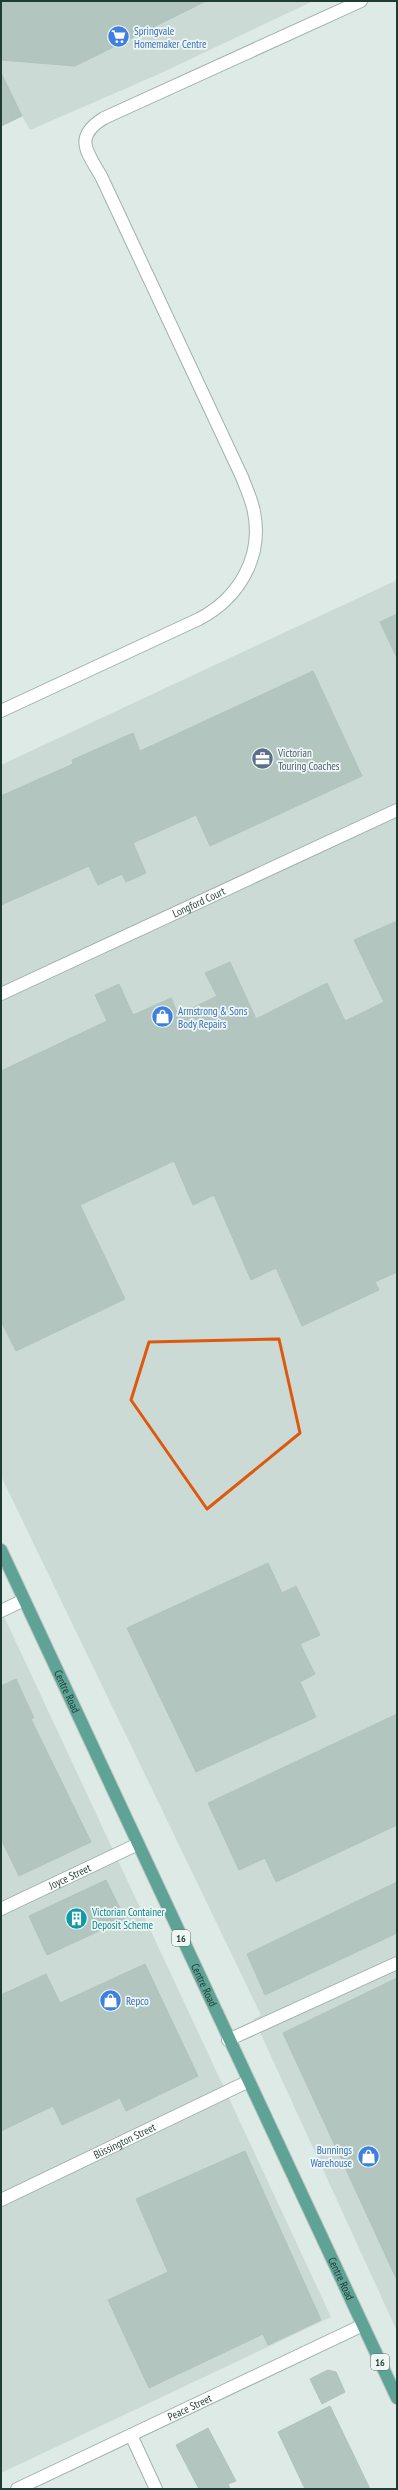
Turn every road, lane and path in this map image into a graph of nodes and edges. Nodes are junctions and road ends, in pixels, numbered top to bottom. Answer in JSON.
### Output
{"nodes":[{"id":1,"x":361,"y":1,"type":"edge"},
{"id":2,"x":1,"y":711,"type":"edge"},
{"id":3,"x":397,"y":810,"type":"edge"},
{"id":4,"x":1,"y":994,"type":"edge"},
{"id":5,"x":1,"y":1550,"type":"edge"},
{"id":6,"x":24,"y":1600,"type":"junction"},
{"id":7,"x":1,"y":1611,"type":"edge"},
{"id":8,"x":138,"y":1844,"type":"junction"},
{"id":9,"x":1,"y":1909,"type":"edge"},
{"id":10,"x":397,"y":1963,"type":"edge"},
{"id":11,"x":228,"y":2040,"type":"junction"},
{"id":12,"x":249,"y":2081,"type":"junction"},
{"id":13,"x":1,"y":2200,"type":"edge"},
{"id":14,"x":363,"y":2325,"type":"junction"},
{"id":15,"x":397,"y":2398,"type":"edge"},
{"id":16,"x":131,"y":2435,"type":"junction"},
{"id":17,"x":17,"y":2489,"type":"edge"},
{"id":18,"x":156,"y":2489,"type":"edge"}],
"edges":[{"from":1,"to":2,"type":"street"},
{"from":3,"to":4,"type":"street","name":"Longford Court"},
{"from":5,"to":6,"type":"main road","name":"Centre Road","number":"16"},
{"from":6,"to":7,"type":"street"},
{"from":6,"to":8,"type":"main road","name":"Centre Road","number":"16"},
{"from":8,"to":9,"type":"street","name":"Joyce Street"},
{"from":8,"to":11,"type":"main road","name":"Centre Road","number":"16"},
{"from":10,"to":11,"type":"street"},
{"from":11,"to":12,"type":"main road","name":"Centre Road","number":"16"},
{"from":12,"to":13,"type":"street","name":"Blissington Street"},
{"from":12,"to":14,"type":"main road","name":"Centre Road","number":"16"},
{"from":14,"to":15,"type":"main road","name":"Centre Road","number":"16"},
{"from":14,"to":16,"type":"street","name":"Peace Street"},
{"from":16,"to":17,"type":"street","name":"Peace Street"},
{"from":16,"to":18,"type":"street"}]}
